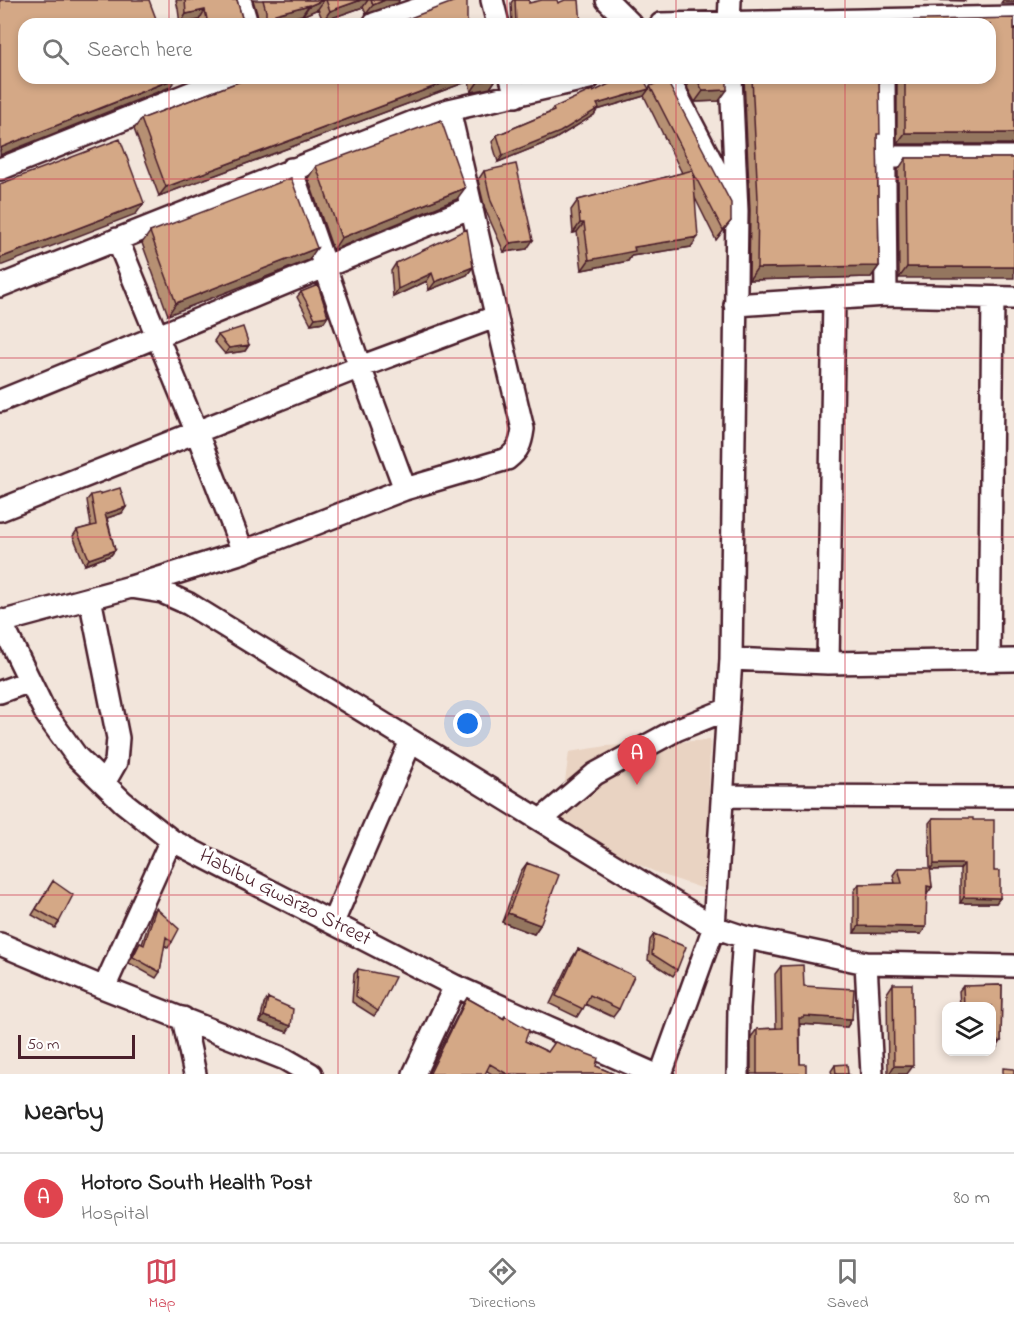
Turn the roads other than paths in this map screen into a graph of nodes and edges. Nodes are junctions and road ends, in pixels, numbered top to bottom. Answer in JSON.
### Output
{"nodes":[{"id":1,"x":240,"y":0,"type":"edge"},
{"id":2,"x":445,"y":0,"type":"edge"},
{"id":3,"x":492,"y":0,"type":"edge"},
{"id":4,"x":608,"y":0,"type":"edge"},
{"id":5,"x":730,"y":0,"type":"edge"},
{"id":6,"x":986,"y":9,"type":"edge"},
{"id":7,"x":1014,"y":17,"type":"edge"},
{"id":8,"x":245,"y":18,"type":"edge"},
{"id":9,"x":392,"y":18,"type":"edge"},
{"id":10,"x":496,"y":18,"type":"edge"},
{"id":11,"x":625,"y":18,"type":"edge"},
{"id":12,"x":729,"y":18,"type":"edge"},
{"id":13,"x":913,"y":18,"type":"edge"},
{"id":14,"x":213,"y":84,"type":"edge"},
{"id":15,"x":539,"y":84,"type":"edge"},
{"id":16,"x":671,"y":84,"type":"edge"},
{"id":17,"x":731,"y":84,"type":"edge"},
{"id":18,"x":884,"y":84,"type":"edge"},
{"id":19,"x":514,"y":87,"type":"edge"},
{"id":20,"x":449,"y":110,"type":"junction"},
{"id":21,"x":884,"y":157,"type":"junction"},
{"id":22,"x":1014,"y":158,"type":"edge"},
{"id":23,"x":0,"y":169,"type":"edge"},
{"id":24,"x":291,"y":169,"type":"junction"},
{"id":25,"x":472,"y":207,"type":"junction"},
{"id":26,"x":736,"y":211,"type":"junction"},
{"id":27,"x":117,"y":239,"type":"junction"},
{"id":28,"x":325,"y":265,"type":"junction"},
{"id":29,"x":0,"y":286,"type":"edge"},
{"id":30,"x":886,"y":295,"type":"junction"},
{"id":31,"x":834,"y":298,"type":"junction"},
{"id":32,"x":1004,"y":298,"type":"edge"},
{"id":33,"x":735,"y":305,"type":"junction"},
{"id":34,"x":495,"y":317,"type":"junction"},
{"id":35,"x":158,"y":337,"type":"junction"},
{"id":36,"x":360,"y":367,"type":"junction"},
{"id":37,"x":0,"y":401,"type":"edge"},
{"id":38,"x":197,"y":433,"type":"junction"},
{"id":39,"x":405,"y":489,"type":"junction"},
{"id":40,"x":0,"y":510,"type":"edge"},
{"id":41,"x":243,"y":552,"type":"junction"},
{"id":42,"x":131,"y":587,"type":"junction"},
{"id":43,"x":90,"y":598,"type":"junction"},
{"id":44,"x":0,"y":621,"type":"edge"},
{"id":45,"x":731,"y":659,"type":"junction"},
{"id":46,"x":989,"y":660,"type":"junction"},
{"id":47,"x":1014,"y":660,"type":"edge"},
{"id":48,"x":828,"y":663,"type":"junction"},
{"id":49,"x":30,"y":681,"type":"junction"},
{"id":50,"x":0,"y":692,"type":"edge"},
{"id":51,"x":728,"y":709,"type":"junction"},
{"id":52,"x":411,"y":741,"type":"junction"},
{"id":53,"x":104,"y":783,"type":"junction"},
{"id":54,"x":722,"y":796,"type":"junction"},
{"id":55,"x":1014,"y":797,"type":"edge"},
{"id":56,"x":541,"y":820,"type":"junction"},
{"id":57,"x":171,"y":840,"type":"junction"},
{"id":58,"x":333,"y":922,"type":"junction"},
{"id":59,"x":714,"y":927,"type":"junction"},
{"id":60,"x":744,"y":937,"type":"junction"},
{"id":61,"x":0,"y":944,"type":"edge"},
{"id":62,"x":866,"y":963,"type":"junction"},
{"id":63,"x":1014,"y":966,"type":"edge"},
{"id":64,"x":454,"y":986,"type":"junction"},
{"id":65,"x":104,"y":988,"type":"junction"},
{"id":66,"x":183,"y":1018,"type":"junction"},
{"id":67,"x":195,"y":1074,"type":"edge"},
{"id":68,"x":311,"y":1074,"type":"edge"},
{"id":69,"x":414,"y":1074,"type":"edge"},
{"id":70,"x":654,"y":1074,"type":"edge"},
{"id":71,"x":661,"y":1074,"type":"edge"},
{"id":72,"x":738,"y":1074,"type":"edge"},
{"id":73,"x":872,"y":1074,"type":"edge"}],
"edges":[{"from":1,"to":8,"type":"street"},
{"from":2,"to":9,"type":"street"},
{"from":3,"to":10,"type":"street"},
{"from":4,"to":11,"type":"street"},
{"from":5,"to":12,"type":"street"},
{"from":6,"to":7,"type":"street"},
{"from":6,"to":13,"type":"street"},
{"from":14,"to":23,"type":"street"},
{"from":15,"to":19,"type":"street"},
{"from":16,"to":26,"type":"street"},
{"from":17,"to":26,"type":"street"},
{"from":18,"to":21,"type":"street"},
{"from":19,"to":20,"type":"street"},
{"from":20,"to":24,"type":"street"},
{"from":20,"to":25,"type":"street"},
{"from":21,"to":22,"type":"street"},
{"from":21,"to":30,"type":"street"},
{"from":24,"to":27,"type":"street"},
{"from":24,"to":28,"type":"street"},
{"from":25,"to":28,"type":"street"},
{"from":25,"to":34,"type":"street"},
{"from":26,"to":33,"type":"street"},
{"from":27,"to":29,"type":"street"},
{"from":27,"to":35,"type":"street"},
{"from":28,"to":35,"type":"street"},
{"from":28,"to":36,"type":"street"},
{"from":30,"to":31,"type":"street"},
{"from":30,"to":32,"type":"street"},
{"from":31,"to":33,"type":"street"},
{"from":31,"to":48,"type":"street"},
{"from":32,"to":46,"type":"street"},
{"from":33,"to":45,"type":"street"},
{"from":34,"to":36,"type":"street"},
{"from":34,"to":39,"type":"street"},
{"from":35,"to":37,"type":"street"},
{"from":35,"to":38,"type":"street"},
{"from":36,"to":38,"type":"street"},
{"from":36,"to":39,"type":"street"},
{"from":38,"to":40,"type":"street"},
{"from":38,"to":41,"type":"street"},
{"from":39,"to":41,"type":"street"},
{"from":41,"to":42,"type":"street"},
{"from":42,"to":43,"type":"street"},
{"from":42,"to":52,"type":"street"},
{"from":43,"to":44,"type":"street"},
{"from":43,"to":53,"type":"street"},
{"from":44,"to":49,"type":"street","name":"Habibu Gwarzo Street"},
{"from":45,"to":48,"type":"street"},
{"from":45,"to":51,"type":"street"},
{"from":46,"to":47,"type":"street"},
{"from":46,"to":48,"type":"street"},
{"from":49,"to":50,"type":"street"},
{"from":49,"to":53,"type":"street","name":"Habibu Gwarzo Street"},
{"from":51,"to":54,"type":"street"},
{"from":51,"to":56,"type":"street"},
{"from":52,"to":56,"type":"street"},
{"from":52,"to":58,"type":"street"},
{"from":53,"to":57,"type":"street","name":"Habibu Gwarzo Street"},
{"from":54,"to":55,"type":"street"},
{"from":54,"to":59,"type":"street"},
{"from":56,"to":59,"type":"street"},
{"from":57,"to":58,"type":"street","name":"Habibu Gwarzo Street"},
{"from":57,"to":65,"type":"street"},
{"from":58,"to":64,"type":"street","name":"Habibu Gwarzo Street"},
{"from":59,"to":60,"type":"street"},
{"from":59,"to":71,"type":"street"},
{"from":60,"to":62,"type":"street"},
{"from":60,"to":72,"type":"street"},
{"from":61,"to":65,"type":"street"},
{"from":62,"to":63,"type":"street"},
{"from":62,"to":73,"type":"street"},
{"from":64,"to":69,"type":"street"},
{"from":64,"to":70,"type":"street","name":"Habibu Gwarzo Street"},
{"from":65,"to":66,"type":"street"},
{"from":66,"to":67,"type":"street"},
{"from":66,"to":68,"type":"street"}]}
